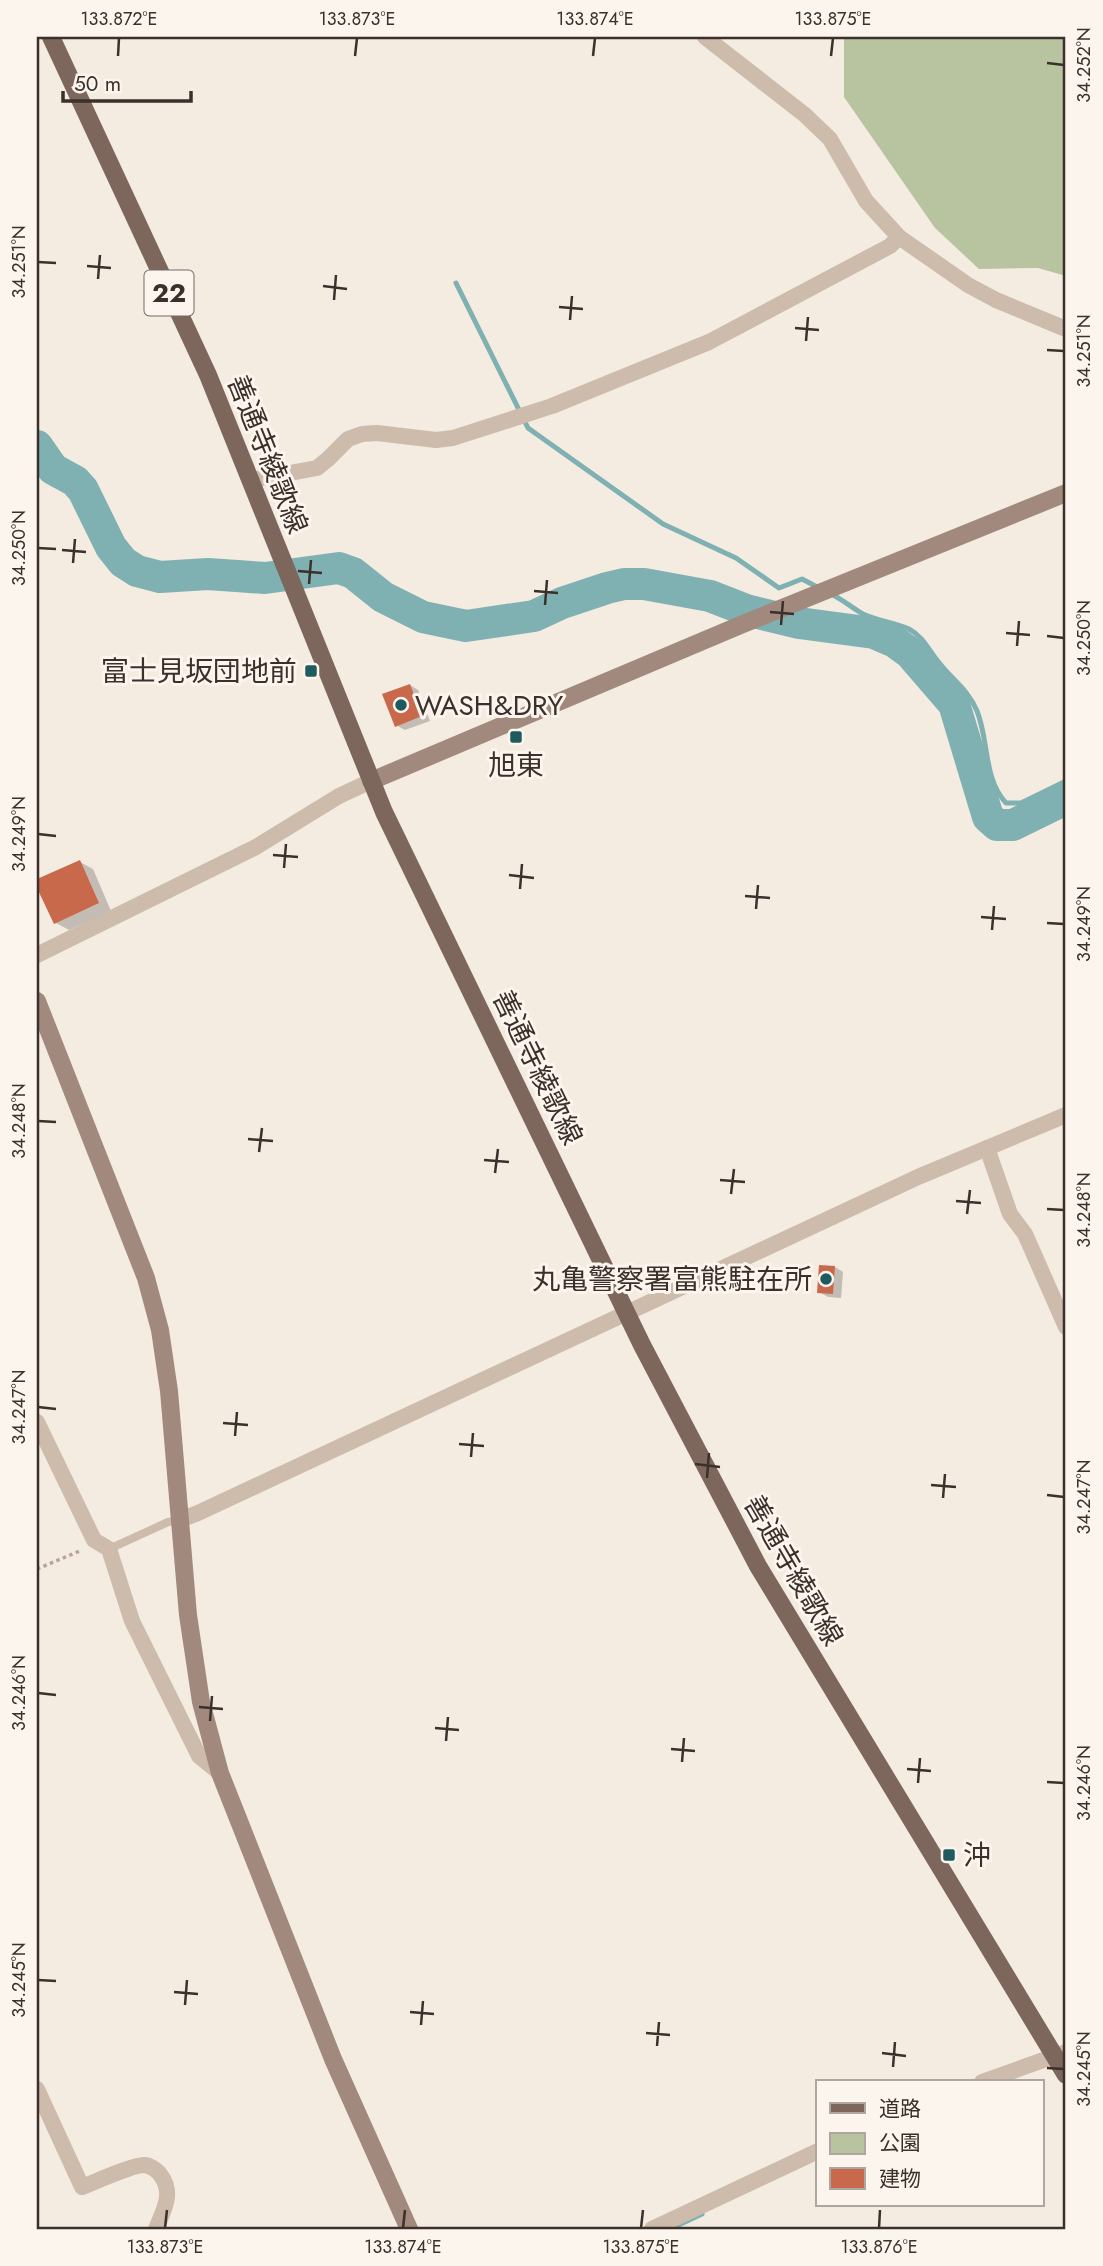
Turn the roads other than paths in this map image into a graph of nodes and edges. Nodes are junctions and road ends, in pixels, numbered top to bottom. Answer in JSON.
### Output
{"nodes":[{"id":1,"x":51,"y":37,"type":"edge"},
{"id":2,"x":705,"y":37,"type":"edge"},
{"id":3,"x":899,"y":237,"type":"junction"},
{"id":4,"x":1066,"y":330,"type":"edge"},
{"id":5,"x":252,"y":480,"type":"junction"},
{"id":6,"x":1066,"y":493,"type":"edge"},
{"id":7,"x":371,"y":781,"type":"junction"},
{"id":8,"x":37,"y":955,"type":"edge"},
{"id":9,"x":37,"y":1001,"type":"edge"},
{"id":10,"x":1066,"y":1115,"type":"edge"},
{"id":11,"x":987,"y":1148,"type":"junction"},
{"id":12,"x":628,"y":1312,"type":"junction"},
{"id":13,"x":1066,"y":1326,"type":"edge"},
{"id":14,"x":37,"y":1422,"type":"edge"},
{"id":15,"x":180,"y":1520,"type":"junction"},
{"id":16,"x":105,"y":1546,"type":"junction"},
{"id":17,"x":220,"y":1773,"type":"junction"},
{"id":18,"x":1061,"y":2054,"type":"edge"},
{"id":19,"x":1066,"y":2075,"type":"edge"},
{"id":20,"x":988,"y":2080,"type":"edge"},
{"id":21,"x":37,"y":2089,"type":"edge"},
{"id":22,"x":816,"y":2152,"type":"edge"},
{"id":23,"x":156,"y":2229,"type":"edge"},
{"id":24,"x":409,"y":2229,"type":"edge"},
{"id":25,"x":652,"y":2229,"type":"edge"}],
"edges":[{"from":1,"to":5,"type":"main road","name":"善通寺綾歌線","number":"22"},
{"from":2,"to":3,"type":"street"},
{"from":3,"to":4,"type":"street"},
{"from":3,"to":5,"type":"street"},
{"from":5,"to":7,"type":"main road","name":"善通寺綾歌線","number":"22"},
{"from":6,"to":7,"type":"street"},
{"from":7,"to":8,"type":"street"},
{"from":7,"to":12,"type":"main road","name":"善通寺綾歌線","number":"22"},
{"from":9,"to":15,"type":"street"},
{"from":10,"to":11,"type":"street"},
{"from":11,"to":12,"type":"street"},
{"from":11,"to":13,"type":"street"},
{"from":12,"to":15,"type":"street"},
{"from":12,"to":18,"type":"main road","name":"善通寺綾歌線","number":"22"},
{"from":14,"to":16,"type":"street"},
{"from":15,"to":16,"type":"lane"},
{"from":15,"to":17,"type":"street"},
{"from":16,"to":17,"type":"street"},
{"from":17,"to":24,"type":"street"},
{"from":18,"to":19,"type":"main road","name":"善通寺綾歌線","number":"22"},
{"from":18,"to":20,"type":"street"},
{"from":21,"to":23,"type":"street"},
{"from":22,"to":25,"type":"street"}]}
